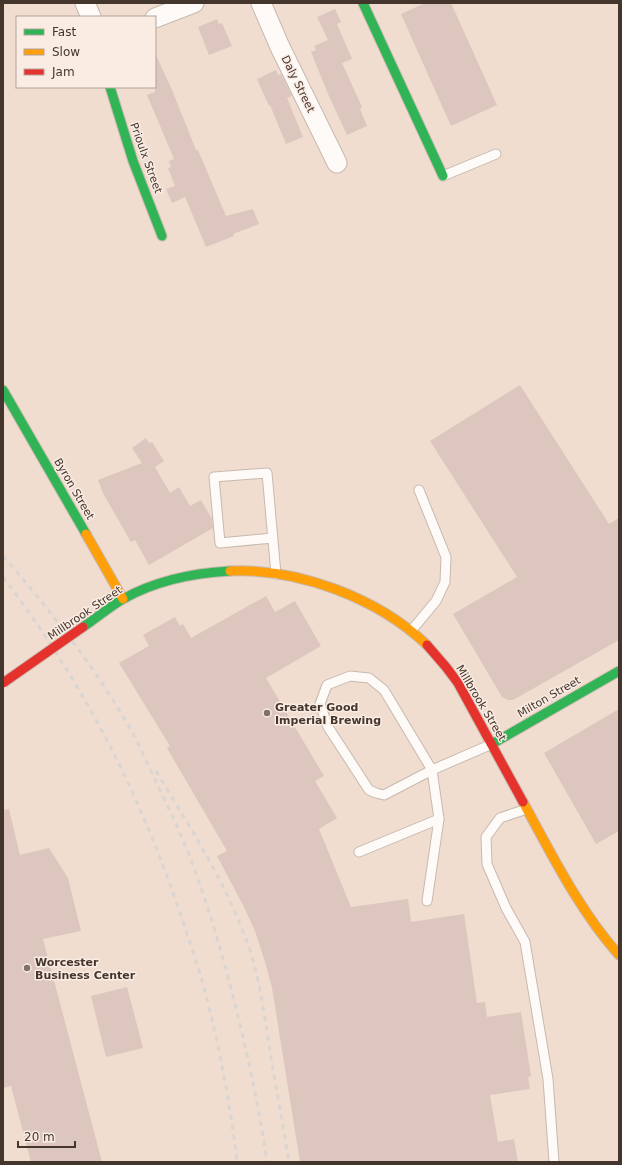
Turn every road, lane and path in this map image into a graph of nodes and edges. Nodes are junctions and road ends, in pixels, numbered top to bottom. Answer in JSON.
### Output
{"nodes":[{"id":1,"x":85,"y":3,"type":"edge"},
{"id":2,"x":194,"y":3,"type":"edge"},
{"id":3,"x":261,"y":3,"type":"edge"},
{"id":4,"x":363,"y":3,"type":"edge"},
{"id":5,"x":91,"y":16,"type":"edge"},
{"id":6,"x":156,"y":18,"type":"edge"},
{"id":7,"x":110,"y":88,"type":"edge"},
{"id":8,"x":496,"y":154,"type":"dead end"},
{"id":9,"x":337,"y":163,"type":"dead end"},
{"id":10,"x":443,"y":176,"type":"joint"},
{"id":11,"x":162,"y":236,"type":"dead end"},
{"id":12,"x":3,"y":390,"type":"edge"},
{"id":13,"x":419,"y":490,"type":"dead end"},
{"id":14,"x":273,"y":538,"type":"junction"},
{"id":15,"x":276,"y":574,"type":"junction"},
{"id":16,"x":123,"y":599,"type":"junction"},
{"id":17,"x":411,"y":631,"type":"junction"},
{"id":18,"x":619,"y":671,"type":"edge"},
{"id":19,"x":3,"y":683,"type":"edge"},
{"id":20,"x":492,"y":744,"type":"junction"},
{"id":21,"x":432,"y":770,"type":"junction"},
{"id":22,"x":527,"y":808,"type":"junction"},
{"id":23,"x":439,"y":819,"type":"junction"},
{"id":24,"x":358,"y":852,"type":"dead end"},
{"id":25,"x":427,"y":901,"type":"dead end"},
{"id":26,"x":619,"y":955,"type":"edge"},
{"id":27,"x":554,"y":1162,"type":"edge"}],
"edges":[{"from":1,"to":5,"type":"street"},
{"from":2,"to":6,"type":"street"},
{"from":3,"to":9,"type":"street","name":"Daly Street"},
{"from":4,"to":10,"type":"main road"},
{"from":7,"to":11,"type":"main road","name":"Prioulx Street"},
{"from":8,"to":10,"type":"lane"},
{"from":12,"to":16,"type":"main road","name":"Byron Street"},
{"from":13,"to":17,"type":"lane"},
{"from":14,"to":14,"type":"lane"},
{"from":14,"to":15,"type":"lane"},
{"from":15,"to":16,"type":"main road","name":"Millbrook Street"},
{"from":15,"to":17,"type":"main road","name":"Millbrook Street"},
{"from":16,"to":19,"type":"main road","name":"Millbrook Street","bridge":true},
{"from":17,"to":20,"type":"main road","name":"Millbrook Street"},
{"from":18,"to":20,"type":"main road","name":"Milton Street"},
{"from":20,"to":21,"type":"lane"},
{"from":20,"to":22,"type":"main road","name":"Millbrook Street"},
{"from":21,"to":21,"type":"lane"},
{"from":21,"to":23,"type":"lane"},
{"from":22,"to":26,"type":"main road","name":"Millbrook Street"},
{"from":22,"to":27,"type":"lane"},
{"from":23,"to":24,"type":"lane"},
{"from":23,"to":25,"type":"lane"}]}
